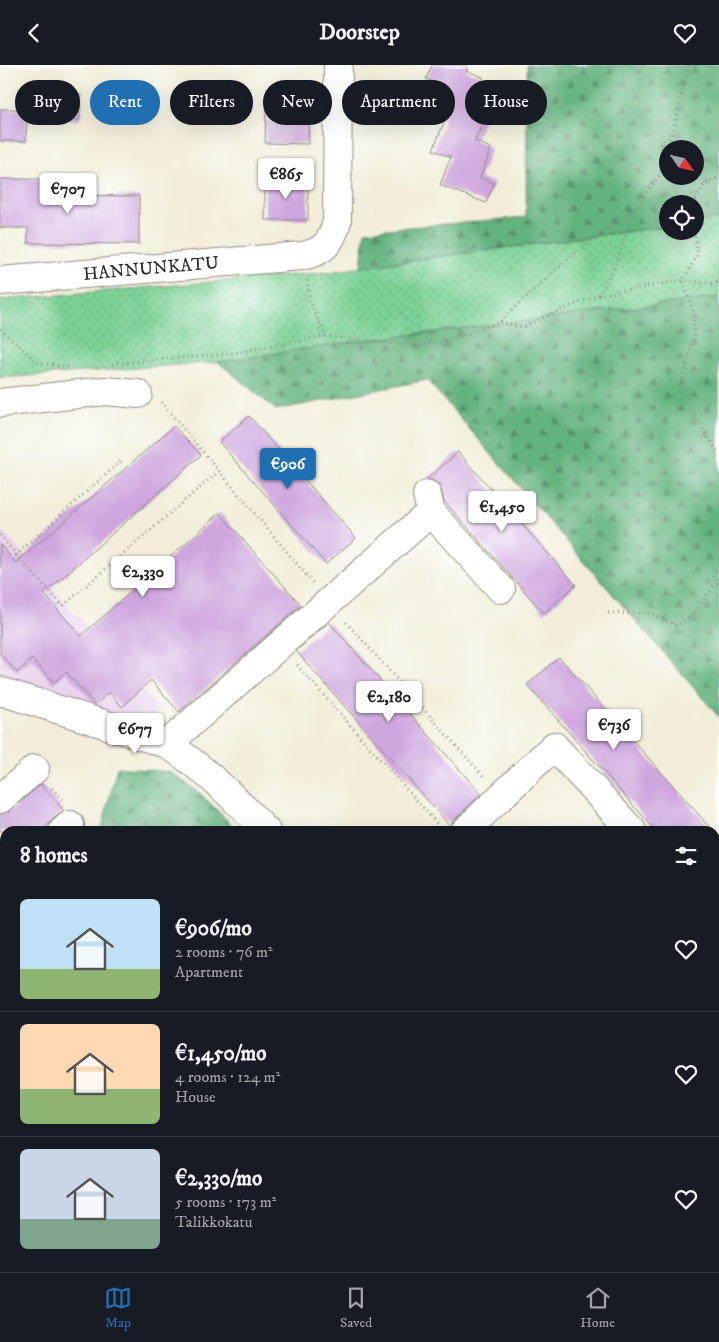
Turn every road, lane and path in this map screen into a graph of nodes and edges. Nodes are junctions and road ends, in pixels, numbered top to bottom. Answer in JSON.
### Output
{"nodes":[{"id":1,"x":338,"y":65,"type":"edge"},
{"id":2,"x":689,"y":65,"type":"edge"},
{"id":3,"x":670,"y":140,"type":"edge"},
{"id":4,"x":659,"y":176,"type":"edge"},
{"id":5,"x":719,"y":177,"type":"edge"},
{"id":6,"x":698,"y":195,"type":"edge"},
{"id":7,"x":634,"y":207,"type":"junction"},
{"id":8,"x":696,"y":240,"type":"edge"},
{"id":9,"x":304,"y":267,"type":"junction"},
{"id":10,"x":683,"y":280,"type":"junction"},
{"id":11,"x":0,"y":281,"type":"edge"},
{"id":12,"x":719,"y":282,"type":"edge"},
{"id":13,"x":599,"y":295,"type":"junction"},
{"id":14,"x":499,"y":322,"type":"junction"},
{"id":15,"x":0,"y":329,"type":"edge"},
{"id":16,"x":325,"y":335,"type":"junction"},
{"id":17,"x":104,"y":365,"type":"dead end"},
{"id":18,"x":74,"y":367,"type":"dead end"},
{"id":19,"x":138,"y":394,"type":"joint"},
{"id":20,"x":0,"y":403,"type":"edge"},
{"id":21,"x":719,"y":454,"type":"edge"},
{"id":22,"x":121,"y":461,"type":"dead end"},
{"id":23,"x":220,"y":471,"type":"junction"},
{"id":24,"x":0,"y":535,"type":"edge"},
{"id":25,"x":16,"y":555,"type":"junction"},
{"id":26,"x":719,"y":578,"type":"edge"},
{"id":27,"x":500,"y":589,"type":"dead end"},
{"id":28,"x":329,"y":602,"type":"junction"},
{"id":29,"x":608,"y":613,"type":"dead end"},
{"id":30,"x":280,"y":645,"type":"junction"},
{"id":31,"x":0,"y":691,"type":"edge"},
{"id":32,"x":167,"y":744,"type":"junction"},
{"id":33,"x":35,"y":769,"type":"joint"},
{"id":34,"x":501,"y":796,"type":"junction"},
{"id":35,"x":0,"y":799,"type":"edge"},
{"id":36,"x":66,"y":819,"type":"edge"},
{"id":37,"x":261,"y":826,"type":"edge"},
{"id":38,"x":439,"y":826,"type":"edge"},
{"id":39,"x":470,"y":826,"type":"edge"},
{"id":40,"x":627,"y":826,"type":"edge"}],
"edges":[{"from":1,"to":9,"type":"street","name":"HANNUNKATU"},
{"from":2,"to":3,"type":"path"},
{"from":4,"to":7,"type":"path"},
{"from":5,"to":6,"type":"path"},
{"from":7,"to":13,"type":"path"},
{"from":7,"to":14,"type":"path"},
{"from":8,"to":10,"type":"path"},
{"from":9,"to":11,"type":"street","name":"HANNUNKATU"},
{"from":9,"to":16,"type":"path"},
{"from":10,"to":12,"type":"path"},
{"from":10,"to":13,"type":"path"},
{"from":10,"to":21,"type":"path"},
{"from":13,"to":14,"type":"path"},
{"from":14,"to":16,"type":"path"},
{"from":15,"to":18,"type":"path"},
{"from":16,"to":17,"type":"path"},
{"from":19,"to":20,"type":"street"},
{"from":19,"to":23,"type":"path"},
{"from":22,"to":25,"type":"path"},
{"from":23,"to":25,"type":"path"},
{"from":23,"to":28,"type":"path"},
{"from":24,"to":25,"type":"path"},
{"from":26,"to":29,"type":"path"},
{"from":27,"to":28,"type":"street"},
{"from":28,"to":30,"type":"street"},
{"from":28,"to":34,"type":"path"},
{"from":30,"to":32,"type":"street"},
{"from":30,"to":38,"type":"path"},
{"from":31,"to":32,"type":"street"},
{"from":32,"to":37,"type":"street"},
{"from":33,"to":35,"type":"street"},
{"from":33,"to":36,"type":"path"},
{"from":34,"to":39,"type":"street"},
{"from":34,"to":40,"type":"street"}]}
